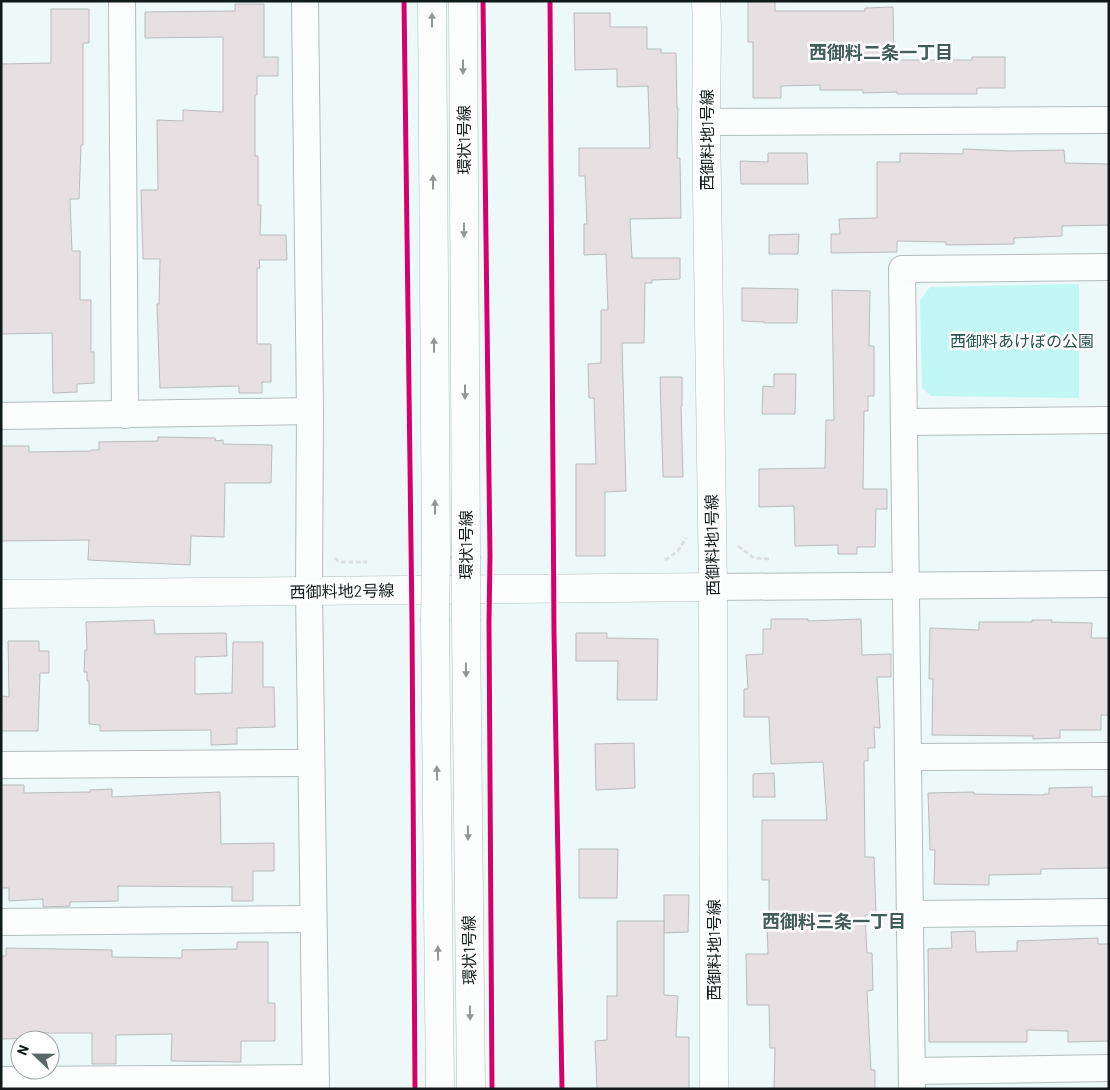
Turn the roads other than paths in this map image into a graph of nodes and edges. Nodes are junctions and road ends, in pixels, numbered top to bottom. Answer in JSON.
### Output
{"nodes":[{"id":1,"x":122,"y":1,"type":"edge"},
{"id":2,"x":305,"y":1,"type":"edge"},
{"id":3,"x":432,"y":1,"type":"edge"},
{"id":4,"x":463,"y":1,"type":"edge"},
{"id":5,"x":706,"y":1,"type":"edge"},
{"id":6,"x":1109,"y":120,"type":"edge"},
{"id":7,"x":706,"y":122,"type":"junction"},
{"id":8,"x":1109,"y":267,"type":"edge"},
{"id":9,"x":310,"y":411,"type":"junction"},
{"id":10,"x":125,"y":415,"type":"junction"},
{"id":11,"x":1,"y":416,"type":"edge"},
{"id":12,"x":1109,"y":420,"type":"edge"},
{"id":13,"x":904,"y":422,"type":"junction"},
{"id":14,"x":1109,"y":584,"type":"edge"},
{"id":15,"x":906,"y":585,"type":"junction"},
{"id":16,"x":712,"y":586,"type":"junction"},
{"id":17,"x":309,"y":591,"type":"junction"},
{"id":18,"x":1,"y":594,"type":"edge"},
{"id":19,"x":1109,"y":756,"type":"edge"},
{"id":20,"x":908,"y":757,"type":"junction"},
{"id":21,"x":311,"y":763,"type":"junction"},
{"id":22,"x":1,"y":765,"type":"edge"},
{"id":23,"x":1109,"y":912,"type":"edge"},
{"id":24,"x":910,"y":914,"type":"junction"},
{"id":25,"x":314,"y":919,"type":"junction"},
{"id":26,"x":1,"y":922,"type":"edge"},
{"id":27,"x":1109,"y":1068,"type":"edge"},
{"id":28,"x":1,"y":1080,"type":"edge"},
{"id":29,"x":912,"y":1080,"type":"edge"},
{"id":30,"x":316,"y":1083,"type":"edge"},
{"id":31,"x":440,"y":1089,"type":"edge"},
{"id":32,"x":471,"y":1089,"type":"edge"},
{"id":33,"x":714,"y":1089,"type":"edge"}],
"edges":[{"from":1,"to":10,"type":"street"},
{"from":2,"to":9,"type":"street"},
{"from":31,"to":3,"type":"main road","name":"環状1号線","one_way":true,"bridge":true},
{"from":4,"to":32,"type":"main road","name":"環状1号線","one_way":true,"bridge":true},
{"from":5,"to":7,"type":"main road","name":"西御料地1号線"},
{"from":6,"to":7,"type":"street"},
{"from":7,"to":16,"type":"main road","name":"西御料地1号線"},
{"from":8,"to":13,"type":"street"},
{"from":9,"to":10,"type":"street"},
{"from":9,"to":17,"type":"street"},
{"from":10,"to":11,"type":"street"},
{"from":12,"to":13,"type":"street"},
{"from":13,"to":15,"type":"street"},
{"from":14,"to":15,"type":"street"},
{"from":15,"to":16,"type":"street"},
{"from":15,"to":20,"type":"street"},
{"from":16,"to":17,"type":"main road","name":"西御料地2号線"},
{"from":16,"to":33,"type":"main road","name":"西御料地1号線"},
{"from":17,"to":18,"type":"main road","name":"西御料地2号線"},
{"from":17,"to":21,"type":"street"},
{"from":19,"to":20,"type":"street"},
{"from":20,"to":24,"type":"street"},
{"from":21,"to":22,"type":"street"},
{"from":21,"to":25,"type":"street"},
{"from":23,"to":24,"type":"street"},
{"from":24,"to":29,"type":"street"},
{"from":25,"to":26,"type":"street"},
{"from":25,"to":30,"type":"street"},
{"from":27,"to":29,"type":"street"},
{"from":28,"to":30,"type":"street"}]}
